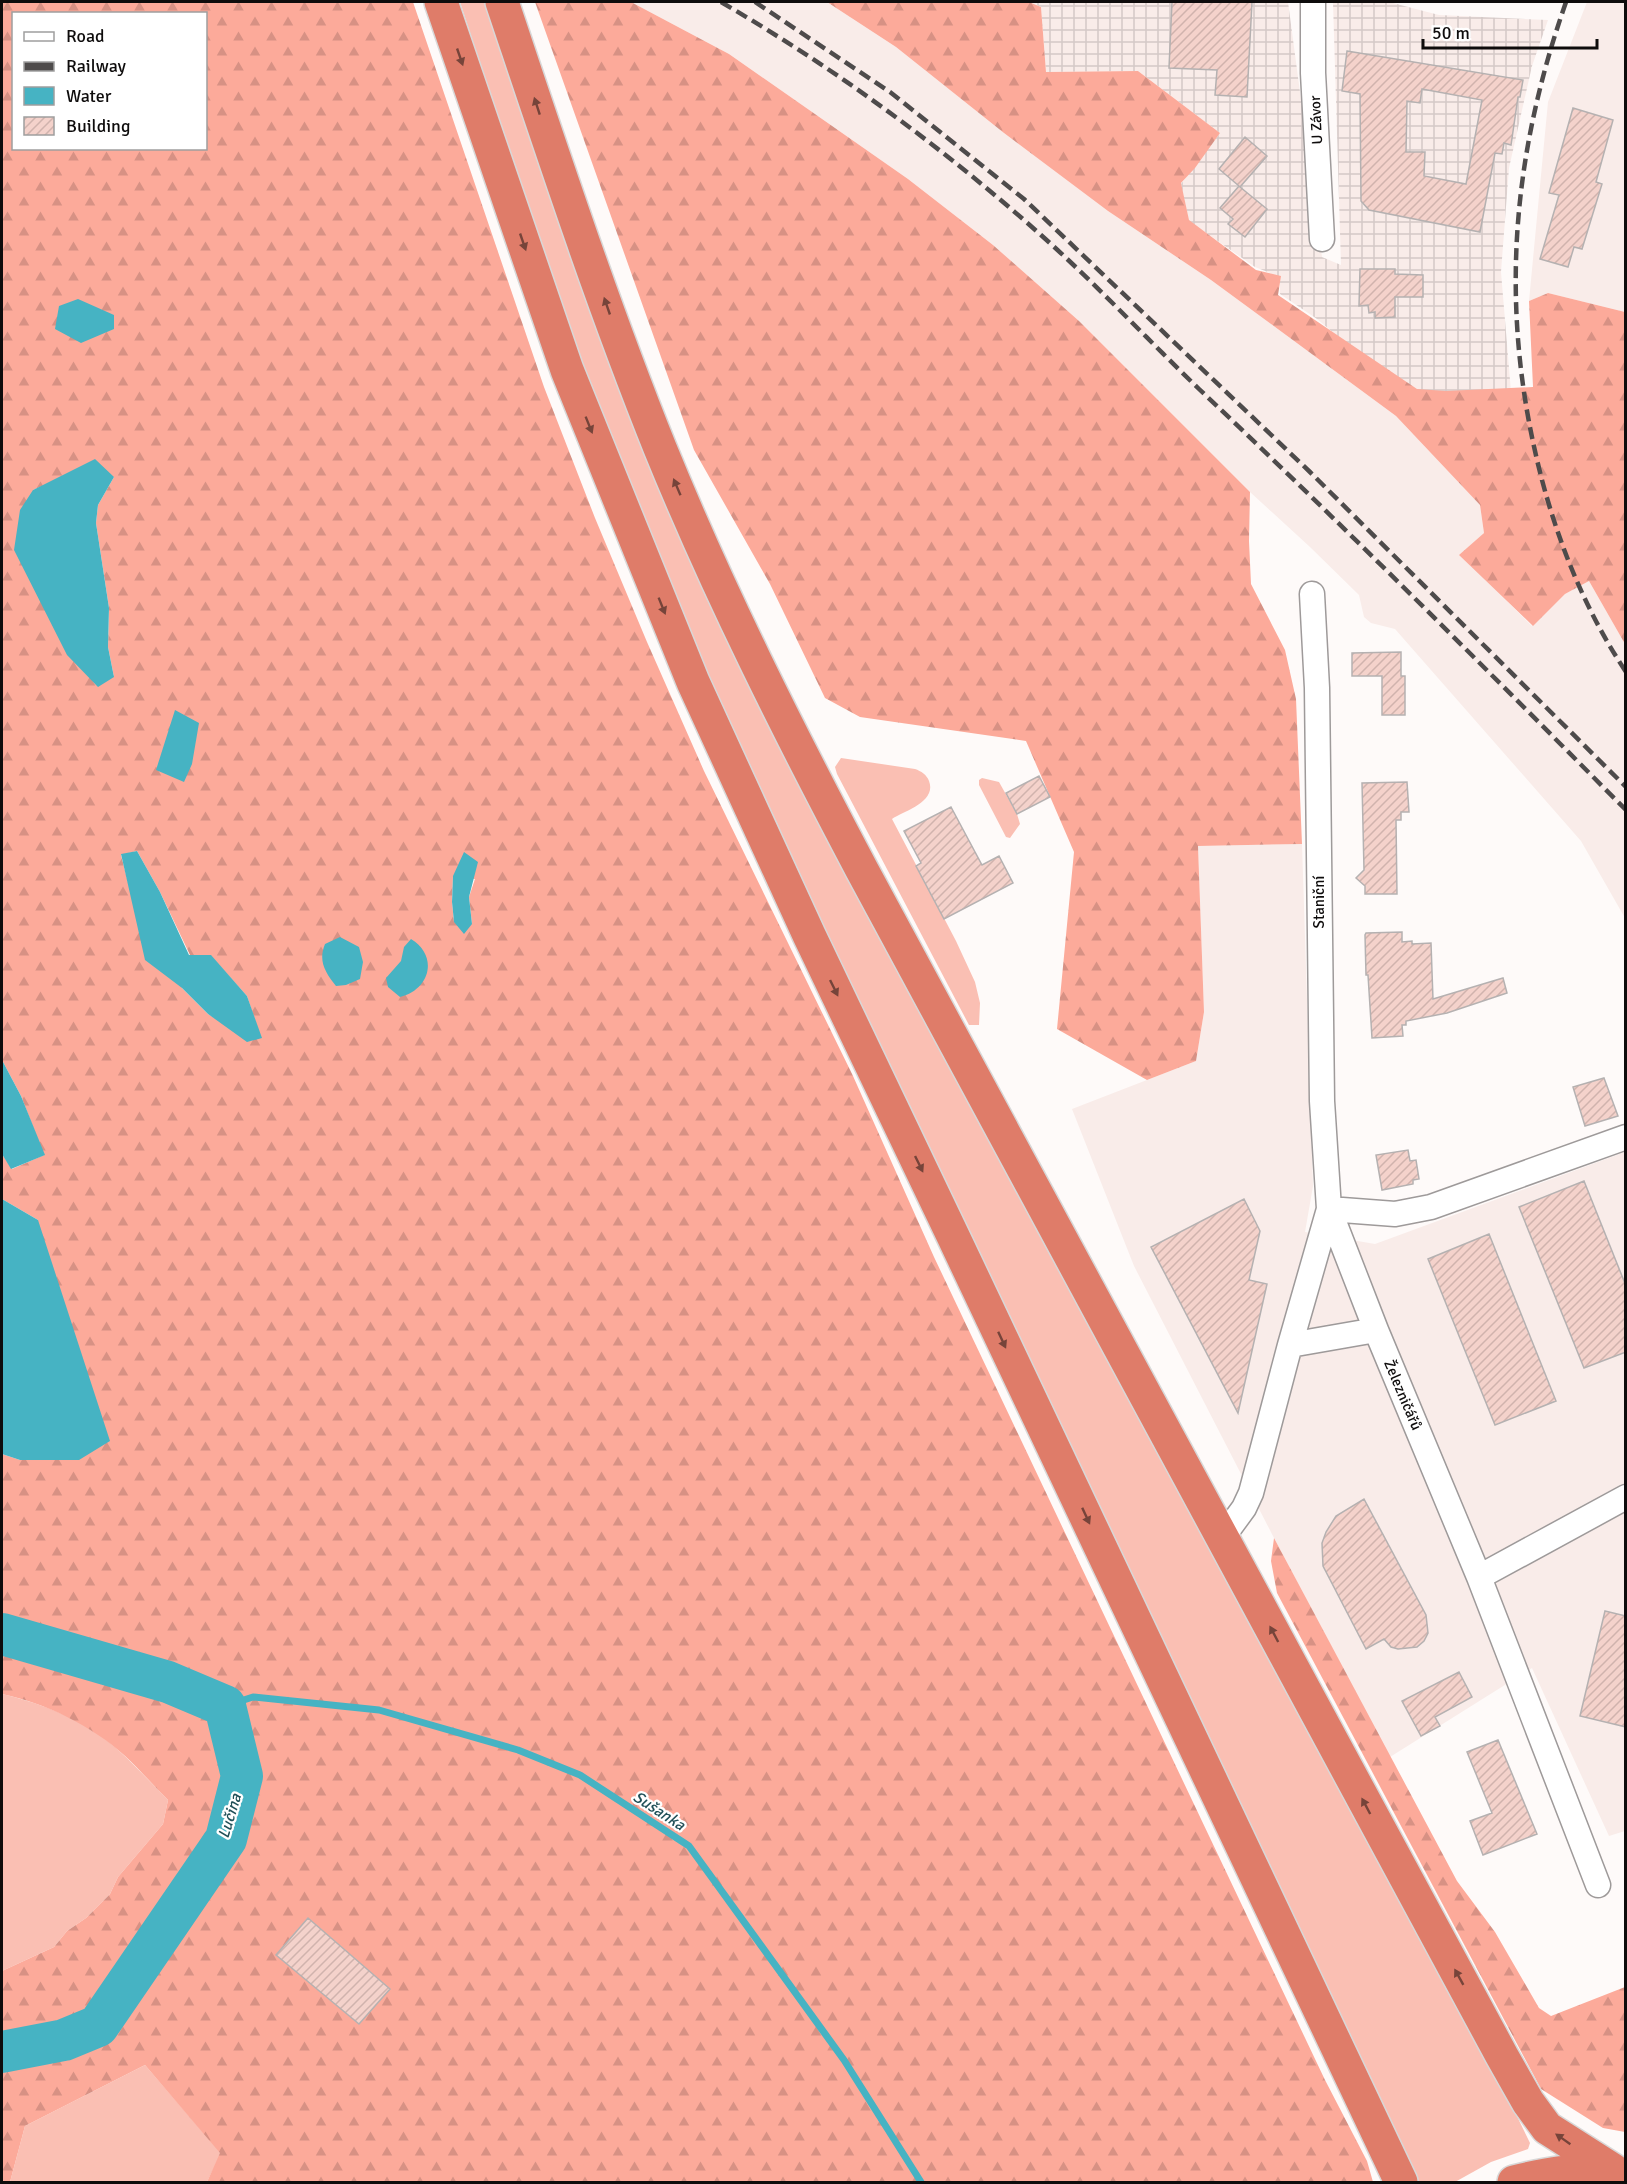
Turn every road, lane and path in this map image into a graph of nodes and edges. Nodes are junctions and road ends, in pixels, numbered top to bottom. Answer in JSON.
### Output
{"nodes":[{"id":1,"x":441,"y":2,"type":"edge"},
{"id":2,"x":502,"y":2,"type":"edge"},
{"id":3,"x":1313,"y":2,"type":"edge"},
{"id":4,"x":1322,"y":239,"type":"dead end"},
{"id":5,"x":1312,"y":594,"type":"dead end"},
{"id":6,"x":1626,"y":1137,"type":"edge"},
{"id":7,"x":1329,"y":1209,"type":"junction"},
{"id":8,"x":1376,"y":1330,"type":"junction"},
{"id":9,"x":1290,"y":1345,"type":"junction"},
{"id":10,"x":1626,"y":1497,"type":"edge"},
{"id":11,"x":1222,"y":1538,"type":"junction"},
{"id":12,"x":1479,"y":1577,"type":"junction"},
{"id":13,"x":1598,"y":1885,"type":"dead end"},
{"id":14,"x":1619,"y":2171,"type":"edge"},
{"id":15,"x":1401,"y":2182,"type":"edge"},
{"id":16,"x":1514,"y":2182,"type":"edge"}],
"edges":[{"from":1,"to":15,"type":"highway","one_way":true},
{"from":11,"to":2,"type":"highway","one_way":true},
{"from":3,"to":4,"type":"street","name":"U Závor"},
{"from":5,"to":7,"type":"street","name":"Staniční"},
{"from":6,"to":7,"type":"street"},
{"from":7,"to":8,"type":"street","name":"Staniční"},
{"from":7,"to":9,"type":"street","name":"Staniční"},
{"from":8,"to":9,"type":"street"},
{"from":8,"to":12,"type":"street","name":"Železničářů"},
{"from":9,"to":11,"type":"street"},
{"from":10,"to":12,"type":"street"},
{"from":14,"to":11,"type":"highway","one_way":true},
{"from":12,"to":13,"type":"street","name":"Železničářů"},
{"from":14,"to":16,"type":"highway"}]}
